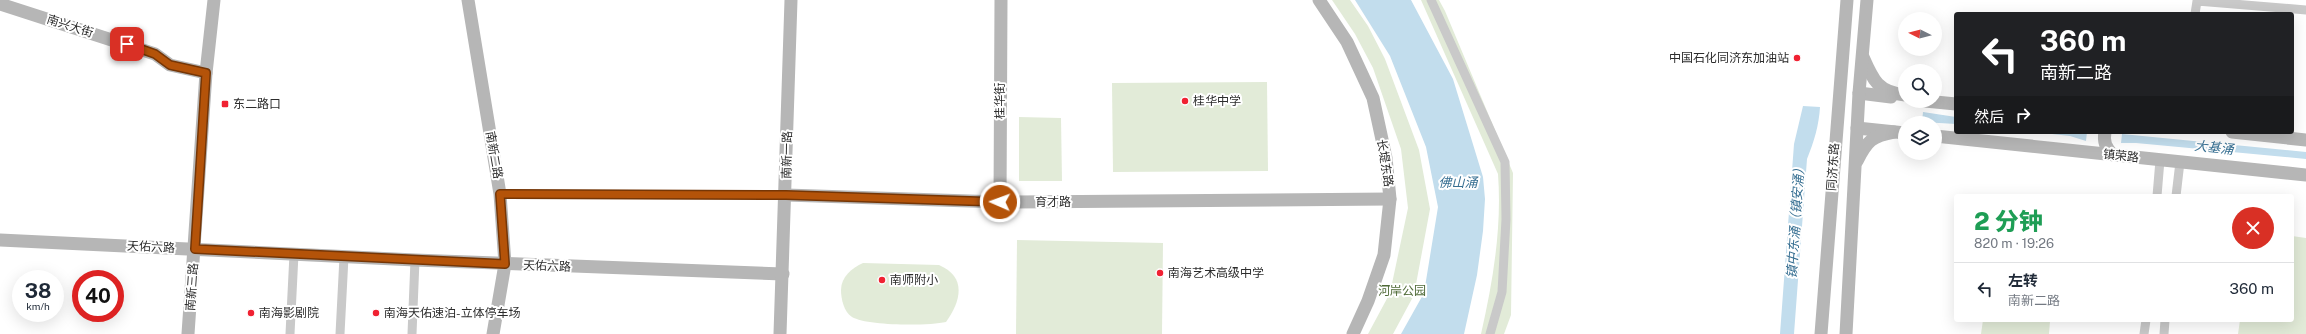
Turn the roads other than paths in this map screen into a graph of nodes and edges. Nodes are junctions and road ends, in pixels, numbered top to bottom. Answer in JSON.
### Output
{"nodes":[{"id":1,"x":214,"y":0,"type":"edge"},
{"id":2,"x":468,"y":0,"type":"edge"},
{"id":3,"x":791,"y":0,"type":"edge"},
{"id":4,"x":1001,"y":0,"type":"edge"},
{"id":5,"x":1319,"y":0,"type":"edge"},
{"id":6,"x":1431,"y":0,"type":"edge"},
{"id":7,"x":1847,"y":0,"type":"edge"},
{"id":8,"x":1867,"y":0,"type":"edge"},
{"id":9,"x":0,"y":4,"type":"edge"},
{"id":10,"x":2306,"y":10,"type":"edge"},
{"id":11,"x":2195,"y":12,"type":"edge"},
{"id":12,"x":1863,"y":56,"type":"junction"},
{"id":13,"x":206,"y":73,"type":"junction"},
{"id":14,"x":1859,"y":93,"type":"junction"},
{"id":15,"x":1898,"y":94,"type":"edge"},
{"id":16,"x":1898,"y":97,"type":"edge"},
{"id":17,"x":1942,"y":102,"type":"edge"},
{"id":18,"x":1954,"y":104,"type":"edge"},
{"id":19,"x":1857,"y":128,"type":"junction"},
{"id":20,"x":1898,"y":133,"type":"edge"},
{"id":21,"x":1898,"y":133,"type":"edge"},
{"id":22,"x":2105,"y":134,"type":"edge"},
{"id":23,"x":2250,"y":134,"type":"edge"},
{"id":24,"x":1942,"y":137,"type":"edge"},
{"id":25,"x":2306,"y":140,"type":"edge"},
{"id":26,"x":2113,"y":155,"type":"junction"},
{"id":27,"x":2160,"y":160,"type":"junction"},
{"id":28,"x":1856,"y":162,"type":"junction"},
{"id":29,"x":2180,"y":162,"type":"junction"},
{"id":30,"x":2306,"y":175,"type":"edge"},
{"id":31,"x":500,"y":194,"type":"junction"},
{"id":32,"x":2157,"y":194,"type":"edge"},
{"id":33,"x":2176,"y":194,"type":"edge"},
{"id":34,"x":786,"y":195,"type":"junction"},
{"id":35,"x":1390,"y":199,"type":"junction"},
{"id":36,"x":1000,"y":202,"type":"junction"},
{"id":37,"x":0,"y":240,"type":"edge"},
{"id":38,"x":195,"y":249,"type":"junction"},
{"id":39,"x":294,"y":254,"type":"junction"},
{"id":40,"x":344,"y":257,"type":"junction"},
{"id":41,"x":415,"y":260,"type":"junction"},
{"id":42,"x":505,"y":264,"type":"junction"},
{"id":43,"x":783,"y":274,"type":"junction"},
{"id":44,"x":2146,"y":322,"type":"edge"},
{"id":45,"x":2165,"y":322,"type":"edge"},
{"id":46,"x":188,"y":334,"type":"edge"},
{"id":47,"x":290,"y":334,"type":"edge"},
{"id":48,"x":340,"y":334,"type":"edge"},
{"id":49,"x":412,"y":334,"type":"edge"},
{"id":50,"x":493,"y":334,"type":"edge"},
{"id":51,"x":780,"y":334,"type":"edge"},
{"id":52,"x":1353,"y":334,"type":"edge"},
{"id":53,"x":1490,"y":334,"type":"edge"},
{"id":54,"x":1821,"y":334,"type":"edge"},
{"id":55,"x":1846,"y":334,"type":"edge"},
{"id":56,"x":2144,"y":334,"type":"edge"},
{"id":57,"x":2164,"y":334,"type":"edge"}],
"edges":[{"from":1,"to":13,"type":"street","name":"南新三路"},
{"from":2,"to":31,"type":"street","name":"南新二路"},
{"from":3,"to":34,"type":"street","name":"南新一路"},
{"from":4,"to":36,"type":"street","name":"桂华街"},
{"from":5,"to":35,"type":"street","name":"长堤东路"},
{"from":6,"to":53,"type":"street"},
{"from":7,"to":54,"type":"street","name":"同济东路"},
{"from":8,"to":12,"type":"street","name":"同济东路"},
{"from":9,"to":13,"type":"street","name":"南兴大街"},
{"from":10,"to":11,"type":"street"},
{"from":12,"to":14,"type":"street","name":"同济东路"},
{"from":12,"to":15,"type":"street"},
{"from":13,"to":38,"type":"street","name":"南新三路"},
{"from":14,"to":16,"type":"street"},
{"from":14,"to":19,"type":"street","name":"同济东路"},
{"from":17,"to":18,"type":"street"},
{"from":19,"to":20,"type":"street"},
{"from":19,"to":28,"type":"street","name":"同济东路"},
{"from":21,"to":28,"type":"street"},
{"from":22,"to":26,"type":"street"},
{"from":23,"to":25,"type":"street"},
{"from":24,"to":26,"type":"street","name":"镇荣路"},
{"from":26,"to":27,"type":"street","name":"镇荣路"},
{"from":27,"to":29,"type":"street","name":"镇荣路"},
{"from":27,"to":32,"type":"street"},
{"from":28,"to":55,"type":"street","name":"同济东路"},
{"from":29,"to":30,"type":"street","name":"镇荣路"},
{"from":29,"to":33,"type":"street"},
{"from":31,"to":34,"type":"street","name":"育才路"},
{"from":31,"to":42,"type":"street","name":"南新二路"},
{"from":34,"to":36,"type":"street","name":"育才路"},
{"from":34,"to":43,"type":"street","name":"南新一路"},
{"from":35,"to":36,"type":"street","name":"育才路"},
{"from":35,"to":52,"type":"street","name":"长堤东路"},
{"from":37,"to":38,"type":"street","name":"天佑六路"},
{"from":38,"to":39,"type":"street","name":"天佑六路"},
{"from":38,"to":46,"type":"street","name":"南新三路"},
{"from":39,"to":40,"type":"street","name":"天佑六路"},
{"from":39,"to":47,"type":"street"},
{"from":40,"to":41,"type":"street","name":"天佑六路"},
{"from":40,"to":48,"type":"street"},
{"from":41,"to":42,"type":"street","name":"天佑六路"},
{"from":41,"to":49,"type":"street"},
{"from":42,"to":43,"type":"street","name":"天佑六路"},
{"from":42,"to":50,"type":"street","name":"南新二路"},
{"from":43,"to":51,"type":"street","name":"南新一路"},
{"from":44,"to":56,"type":"street"},
{"from":45,"to":57,"type":"street"}]}
